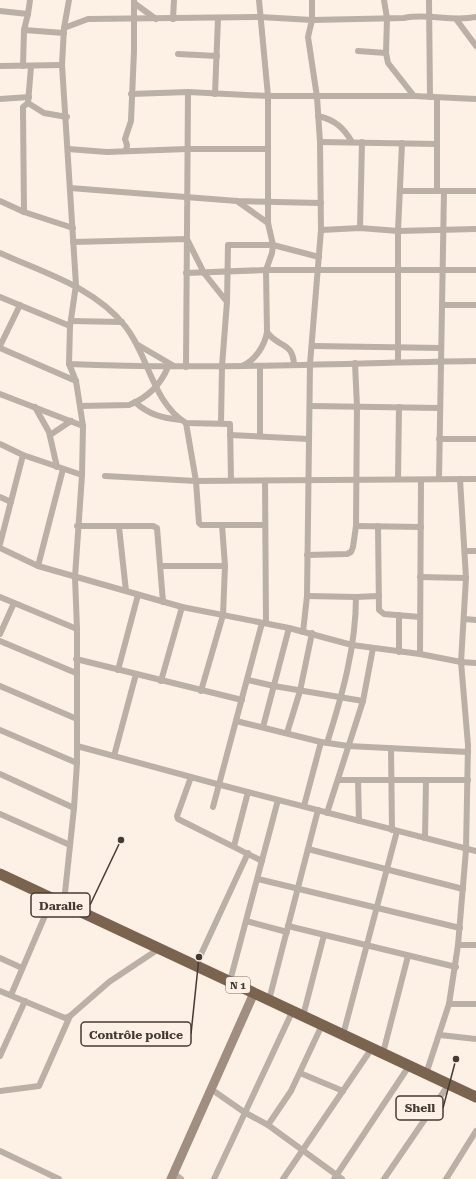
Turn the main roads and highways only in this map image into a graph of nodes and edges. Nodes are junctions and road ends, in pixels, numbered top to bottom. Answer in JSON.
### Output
{"nodes":[{"id":1,"x":0,"y":874,"type":"edge"},
{"id":2,"x":254,"y":993,"type":"junction"},
{"id":3,"x":476,"y":1097,"type":"edge"},
{"id":4,"x":172,"y":1176,"type":"edge"}],
"edges":[{"from":1,"to":2,"type":"highway","number":"N 1"},
{"from":2,"to":3,"type":"highway","number":"N 1"},
{"from":2,"to":4,"type":"main road"}]}
